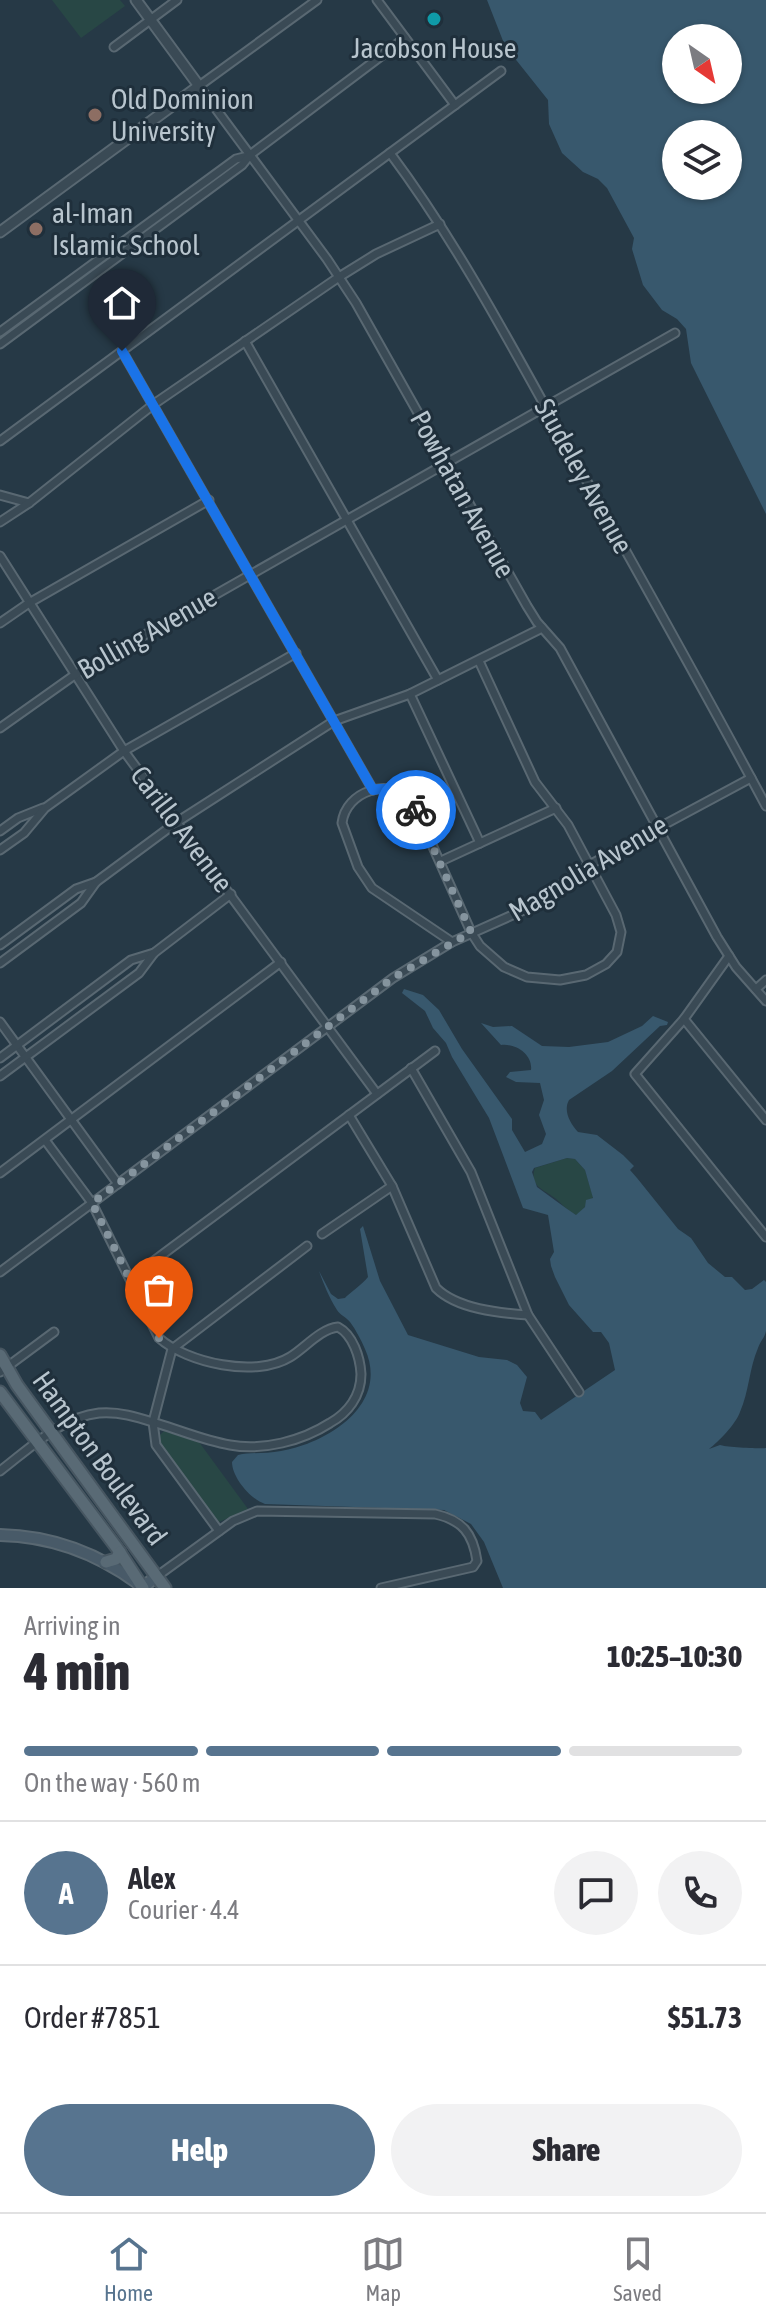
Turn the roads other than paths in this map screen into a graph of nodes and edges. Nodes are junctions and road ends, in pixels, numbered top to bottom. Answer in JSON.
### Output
{"nodes":[{"id":1,"x":136,"y":0,"type":"edge"},
{"id":2,"x":177,"y":0,"type":"edge"},
{"id":3,"x":317,"y":0,"type":"edge"},
{"id":4,"x":377,"y":0,"type":"edge"},
{"id":5,"x":151,"y":20,"type":"junction"},
{"id":6,"x":405,"y":38,"type":"junction"},
{"id":7,"x":114,"y":47,"type":"dead end"},
{"id":8,"x":501,"y":71,"type":"dead end"},
{"id":9,"x":199,"y":86,"type":"junction"},
{"id":10,"x":455,"y":105,"type":"junction"},
{"id":11,"x":390,"y":153,"type":"junction"},
{"id":12,"x":250,"y":155,"type":"junction"},
{"id":13,"x":298,"y":220,"type":"junction"},
{"id":14,"x":440,"y":224,"type":"junction"},
{"id":15,"x":0,"y":232,"type":"edge"},
{"id":16,"x":339,"y":277,"type":"junction"},
{"id":17,"x":0,"y":332,"type":"edge"},
{"id":18,"x":675,"y":333,"type":"dead end"},
{"id":19,"x":245,"y":341,"type":"junction"},
{"id":20,"x":0,"y":344,"type":"edge"},
{"id":21,"x":122,"y":351,"type":"junction"},
{"id":22,"x":154,"y":404,"type":"junction"},
{"id":23,"x":545,"y":406,"type":"junction"},
{"id":24,"x":0,"y":441,"type":"edge"},
{"id":25,"x":445,"y":463,"type":"junction"},
{"id":26,"x":0,"y":495,"type":"edge"},
{"id":27,"x":209,"y":500,"type":"junction"},
{"id":28,"x":29,"y":503,"type":"junction"},
{"id":29,"x":348,"y":518,"type":"junction"},
{"id":30,"x":0,"y":522,"type":"edge"},
{"id":31,"x":0,"y":556,"type":"edge"},
{"id":32,"x":251,"y":573,"type":"junction"},
{"id":33,"x":29,"y":603,"type":"junction"},
{"id":34,"x":0,"y":623,"type":"edge"},
{"id":35,"x":542,"y":628,"type":"junction"},
{"id":36,"x":296,"y":653,"type":"junction"},
{"id":37,"x":479,"y":661,"type":"junction"},
{"id":38,"x":76,"y":674,"type":"junction"},
{"id":39,"x":438,"y":680,"type":"junction"},
{"id":40,"x":410,"y":694,"type":"junction"},
{"id":41,"x":334,"y":721,"type":"junction"},
{"id":42,"x":0,"y":728,"type":"edge"},
{"id":43,"x":124,"y":751,"type":"junction"},
{"id":44,"x":751,"y":778,"type":"junction"},
{"id":45,"x":373,"y":790,"type":"junction"},
{"id":46,"x":766,"y":806,"type":"edge"},
{"id":47,"x":45,"y":808,"type":"junction"},
{"id":48,"x":556,"y":808,"type":"junction"},
{"id":49,"x":177,"y":822,"type":"junction"},
{"id":50,"x":657,"y":826,"type":"junction"},
{"id":51,"x":0,"y":831,"type":"edge"},
{"id":52,"x":480,"y":843,"type":"junction"},
{"id":53,"x":0,"y":850,"type":"edge"},
{"id":54,"x":441,"y":861,"type":"junction"},
{"id":55,"x":589,"y":865,"type":"junction"},
{"id":56,"x":96,"y":882,"type":"junction"},
{"id":57,"x":231,"y":894,"type":"junction"},
{"id":58,"x":471,"y":932,"type":"junction"},
{"id":59,"x":452,"y":942,"type":"junction"},
{"id":60,"x":0,"y":945,"type":"edge"},
{"id":61,"x":154,"y":953,"type":"junction"},
{"id":62,"x":729,"y":956,"type":"junction"},
{"id":63,"x":281,"y":962,"type":"junction"},
{"id":64,"x":0,"y":963,"type":"edge"},
{"id":65,"x":766,"y":980,"type":"edge"},
{"id":66,"x":756,"y":989,"type":"junction"},
{"id":67,"x":766,"y":1001,"type":"edge"},
{"id":68,"x":684,"y":1019,"type":"junction"},
{"id":69,"x":0,"y":1022,"type":"edge"},
{"id":70,"x":329,"y":1028,"type":"junction"},
{"id":71,"x":17,"y":1045,"type":"junction"},
{"id":72,"x":435,"y":1051,"type":"dead end"},
{"id":73,"x":26,"y":1057,"type":"junction"},
{"id":74,"x":0,"y":1058,"type":"edge"},
{"id":75,"x":411,"y":1068,"type":"junction"},
{"id":76,"x":0,"y":1076,"type":"edge"},
{"id":77,"x":377,"y":1094,"type":"junction"},
{"id":78,"x":349,"y":1115,"type":"junction"},
{"id":79,"x":72,"y":1120,"type":"junction"},
{"id":80,"x":766,"y":1120,"type":"edge"},
{"id":81,"x":45,"y":1140,"type":"junction"},
{"id":82,"x":0,"y":1173,"type":"edge"},
{"id":83,"x":118,"y":1184,"type":"junction"},
{"id":84,"x":392,"y":1186,"type":"junction"},
{"id":85,"x":92,"y":1203,"type":"junction"},
{"id":86,"x":322,"y":1234,"type":"dead end"},
{"id":87,"x":766,"y":1237,"type":"edge"},
{"id":88,"x":307,"y":1246,"type":"dead end"},
{"id":89,"x":0,"y":1272,"type":"edge"},
{"id":90,"x":131,"y":1278,"type":"junction"},
{"id":91,"x":528,"y":1315,"type":"junction"},
{"id":92,"x":54,"y":1332,"type":"dead end"},
{"id":93,"x":172,"y":1349,"type":"junction"},
{"id":94,"x":0,"y":1355,"type":"edge"},
{"id":95,"x":3,"y":1370,"type":"edge"},
{"id":96,"x":0,"y":1392,"type":"edge"},
{"id":97,"x":579,"y":1392,"type":"dead end"},
{"id":98,"x":153,"y":1422,"type":"junction"},
{"id":99,"x":51,"y":1433,"type":"junction"},
{"id":100,"x":37,"y":1443,"type":"junction"},
{"id":101,"x":0,"y":1471,"type":"edge"},
{"id":102,"x":219,"y":1531,"type":"junction"},
{"id":103,"x":0,"y":1535,"type":"edge"},
{"id":104,"x":120,"y":1552,"type":"junction"},
{"id":105,"x":106,"y":1562,"type":"junction"},
{"id":106,"x":156,"y":1577,"type":"junction"},
{"id":107,"x":143,"y":1588,"type":"edge"},
{"id":108,"x":165,"y":1588,"type":"edge"},
{"id":109,"x":381,"y":1588,"type":"edge"}],
"edges":[{"from":1,"to":5,"type":"street","name":"Powhatan Avenue"},
{"from":2,"to":5,"type":"street"},
{"from":3,"to":9,"type":"street"},
{"from":4,"to":6,"type":"street"},
{"from":5,"to":7,"type":"street"},
{"from":5,"to":9,"type":"street","name":"Powhatan Avenue"},
{"from":6,"to":10,"type":"street"},
{"from":6,"to":12,"type":"street"},
{"from":8,"to":10,"type":"street"},
{"from":9,"to":12,"type":"street","name":"Powhatan Avenue"},
{"from":9,"to":15,"type":"street"},
{"from":10,"to":11,"type":"street"},
{"from":11,"to":13,"type":"street"},
{"from":11,"to":14,"type":"street","name":"Studeley Avenue"},
{"from":12,"to":13,"type":"street","name":"Powhatan Avenue"},
{"from":12,"to":17,"type":"street"},
{"from":12,"to":20,"type":"street"},
{"from":13,"to":16,"type":"street","name":"Powhatan Avenue"},
{"from":13,"to":21,"type":"street"},
{"from":14,"to":16,"type":"street"},
{"from":14,"to":23,"type":"street","name":"Studeley Avenue"},
{"from":16,"to":19,"type":"street"},
{"from":16,"to":25,"type":"street","name":"Powhatan Avenue"},
{"from":18,"to":23,"type":"street","name":"Bolling Avenue"},
{"from":19,"to":22,"type":"street"},
{"from":19,"to":29,"type":"street"},
{"from":21,"to":22,"type":"street"},
{"from":21,"to":24,"type":"street"},
{"from":22,"to":27,"type":"street"},
{"from":22,"to":28,"type":"street"},
{"from":23,"to":25,"type":"street","name":"Bolling Avenue"},
{"from":23,"to":44,"type":"street","name":"Studeley Avenue"},
{"from":25,"to":29,"type":"street","name":"Bolling Avenue"},
{"from":25,"to":35,"type":"street","name":"Powhatan Avenue"},
{"from":26,"to":28,"type":"street"},
{"from":27,"to":32,"type":"street"},
{"from":27,"to":33,"type":"street"},
{"from":28,"to":30,"type":"street"},
{"from":29,"to":32,"type":"street","name":"Bolling Avenue"},
{"from":29,"to":39,"type":"street"},
{"from":31,"to":33,"type":"street","name":"Carillo Avenue"},
{"from":32,"to":36,"type":"street"},
{"from":32,"to":38,"type":"street","name":"Bolling Avenue"},
{"from":33,"to":34,"type":"street"},
{"from":33,"to":38,"type":"street","name":"Carillo Avenue"},
{"from":35,"to":37,"type":"street"},
{"from":35,"to":50,"type":"street","name":"Powhatan Avenue"},
{"from":36,"to":41,"type":"street"},
{"from":36,"to":43,"type":"street"},
{"from":37,"to":39,"type":"street"},
{"from":37,"to":48,"type":"street"},
{"from":38,"to":42,"type":"street","name":"Bolling Avenue"},
{"from":38,"to":43,"type":"street","name":"Carillo Avenue"},
{"from":39,"to":40,"type":"street"},
{"from":40,"to":41,"type":"street"},
{"from":40,"to":52,"type":"street"},
{"from":41,"to":45,"type":"street"},
{"from":41,"to":49,"type":"street"},
{"from":43,"to":47,"type":"street"},
{"from":43,"to":49,"type":"street","name":"Carillo Avenue"},
{"from":44,"to":46,"type":"street","name":"Studeley Avenue"},
{"from":44,"to":50,"type":"street","name":"Magnolia Avenue"},
{"from":45,"to":54,"type":"street"},
{"from":45,"to":59,"type":"street"},
{"from":47,"to":51,"type":"street"},
{"from":47,"to":53,"type":"street"},
{"from":48,"to":52,"type":"street"},
{"from":48,"to":55,"type":"street"},
{"from":49,"to":56,"type":"street"},
{"from":49,"to":57,"type":"street","name":"Carillo Avenue"},
{"from":50,"to":55,"type":"street","name":"Magnolia Avenue"},
{"from":50,"to":62,"type":"street","name":"Powhatan Avenue"},
{"from":52,"to":54,"type":"street"},
{"from":54,"to":58,"type":"street"},
{"from":55,"to":58,"type":"street","name":"Magnolia Avenue"},
{"from":55,"to":58,"type":"street"},
{"from":56,"to":60,"type":"street"},
{"from":56,"to":64,"type":"street"},
{"from":57,"to":61,"type":"street"},
{"from":57,"to":63,"type":"street","name":"Carillo Avenue"},
{"from":58,"to":59,"type":"street","name":"Magnolia Avenue"},
{"from":59,"to":70,"type":"street","name":"Magnolia Avenue"},
{"from":61,"to":71,"type":"street"},
{"from":61,"to":73,"type":"street"},
{"from":62,"to":66,"type":"street","name":"Powhatan Avenue"},
{"from":62,"to":68,"type":"street"},
{"from":63,"to":70,"type":"street","name":"Carillo Avenue"},
{"from":63,"to":79,"type":"street"},
{"from":65,"to":66,"type":"street"},
{"from":66,"to":67,"type":"street","name":"Powhatan Avenue"},
{"from":68,"to":80,"type":"street"},
{"from":68,"to":87,"type":"street"},
{"from":69,"to":71,"type":"street"},
{"from":70,"to":77,"type":"street","name":"Carillo Avenue"},
{"from":70,"to":83,"type":"street","name":"Magnolia Avenue"},
{"from":71,"to":73,"type":"street"},
{"from":71,"to":74,"type":"street"},
{"from":72,"to":75,"type":"street"},
{"from":73,"to":76,"type":"street"},
{"from":73,"to":79,"type":"street"},
{"from":75,"to":77,"type":"street"},
{"from":75,"to":91,"type":"street"},
{"from":77,"to":78,"type":"street"},
{"from":78,"to":84,"type":"street"},
{"from":78,"to":90,"type":"street"},
{"from":79,"to":81,"type":"street"},
{"from":79,"to":83,"type":"street"},
{"from":81,"to":82,"type":"street"},
{"from":81,"to":85,"type":"street"},
{"from":83,"to":85,"type":"street","name":"Magnolia Avenue"},
{"from":84,"to":86,"type":"street"},
{"from":84,"to":91,"type":"street"},
{"from":85,"to":89,"type":"street","name":"Magnolia Avenue"},
{"from":85,"to":90,"type":"street"},
{"from":88,"to":93,"type":"street"},
{"from":90,"to":93,"type":"street"},
{"from":91,"to":97,"type":"street"},
{"from":92,"to":95,"type":"street"},
{"from":93,"to":98,"type":"street"},
{"from":93,"to":98,"type":"street"},
{"from":94,"to":95,"type":"main road","name":"Hampton Boulevard"},
{"from":95,"to":99,"type":"main road","name":"Hampton Boulevard"},
{"from":96,"to":100,"type":"main road","name":"Hampton Boulevard"},
{"from":98,"to":99,"type":"street"},
{"from":98,"to":102,"type":"street"},
{"from":99,"to":100,"type":"street"},
{"from":99,"to":106,"type":"main road","name":"Hampton Boulevard"},
{"from":100,"to":101,"type":"street"},
{"from":100,"to":104,"type":"main road","name":"Hampton Boulevard"},
{"from":102,"to":106,"type":"street"},
{"from":102,"to":109,"type":"street"},
{"from":103,"to":105,"type":"main road"},
{"from":104,"to":105,"type":"main road"},
{"from":104,"to":107,"type":"main road","name":"Hampton Boulevard"},
{"from":105,"to":107,"type":"main road"},
{"from":106,"to":107,"type":"main road"},
{"from":106,"to":108,"type":"main road","name":"Hampton Boulevard"}]}
